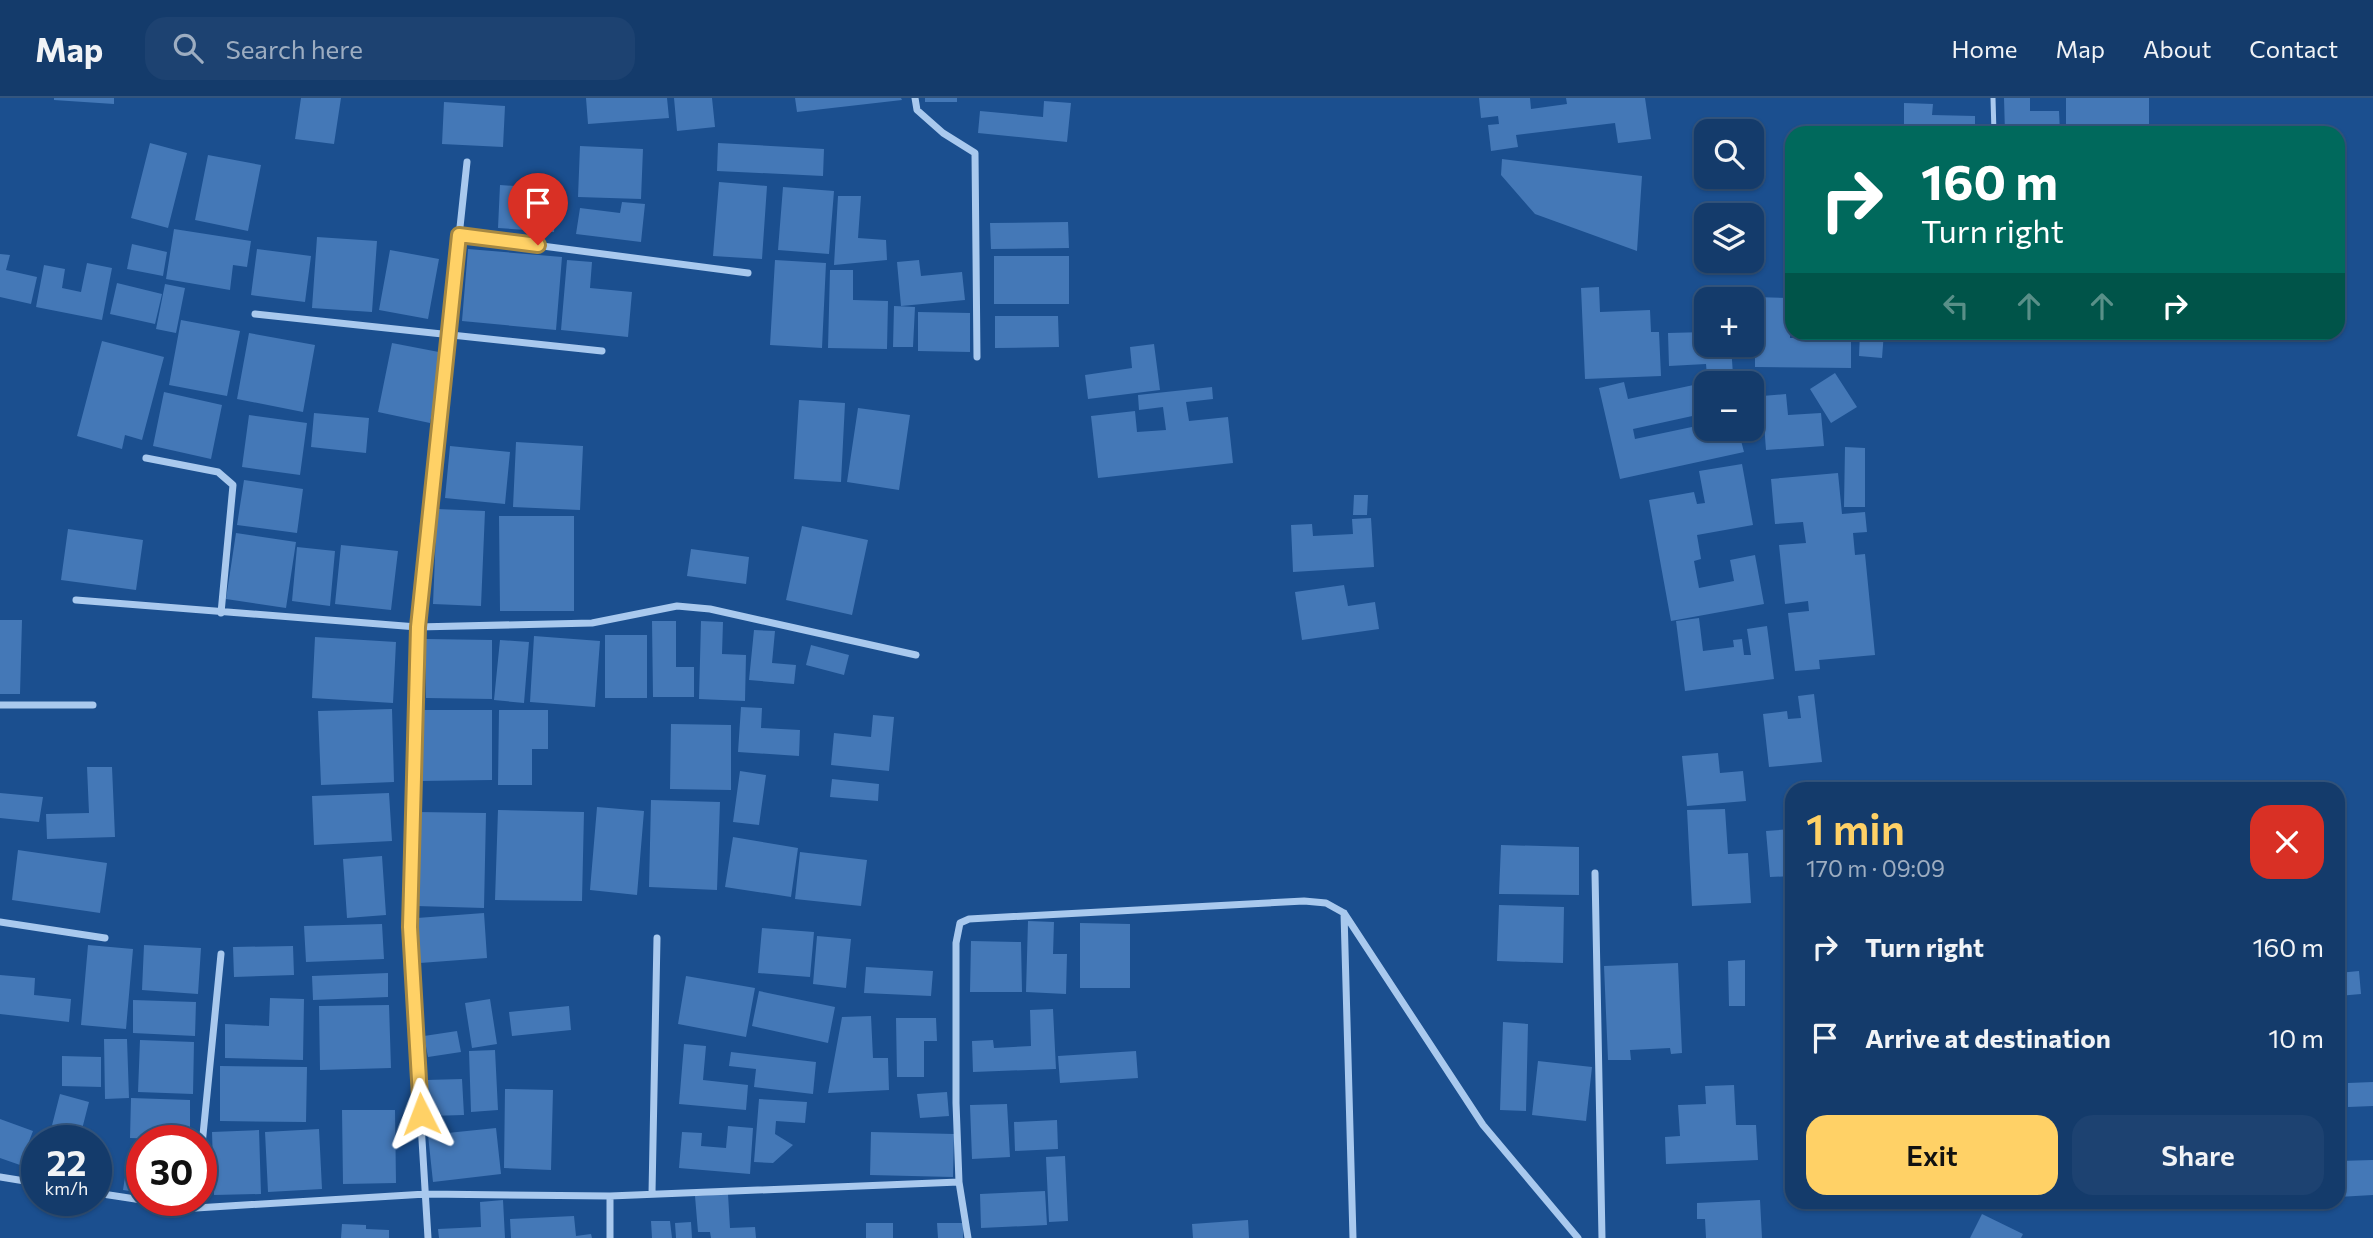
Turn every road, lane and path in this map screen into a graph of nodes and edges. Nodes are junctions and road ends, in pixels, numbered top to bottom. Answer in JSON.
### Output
{"nodes":[{"id":1,"x":915,"y":98,"type":"edge"},
{"id":2,"x":1993,"y":98,"type":"edge"},
{"id":3,"x":1994,"y":126,"type":"edge"},
{"id":4,"x":467,"y":162,"type":"dead end"},
{"id":5,"x":459,"y":235,"type":"junction"},
{"id":6,"x":748,"y":273,"type":"dead end"},
{"id":7,"x":255,"y":314,"type":"dead end"},
{"id":8,"x":449,"y":335,"type":"junction"},
{"id":9,"x":602,"y":351,"type":"dead end"},
{"id":10,"x":977,"y":357,"type":"dead end"},
{"id":11,"x":146,"y":458,"type":"dead end"},
{"id":12,"x":76,"y":600,"type":"dead end"},
{"id":13,"x":221,"y":613,"type":"junction"},
{"id":14,"x":418,"y":627,"type":"junction"},
{"id":15,"x":916,"y":655,"type":"dead end"},
{"id":16,"x":0,"y":705,"type":"edge"},
{"id":17,"x":93,"y":705,"type":"dead end"},
{"id":18,"x":1595,"y":873,"type":"dead end"},
{"id":19,"x":1344,"y":913,"type":"junction"},
{"id":20,"x":0,"y":922,"type":"edge"},
{"id":21,"x":105,"y":938,"type":"dead end"},
{"id":22,"x":657,"y":938,"type":"dead end"},
{"id":23,"x":221,"y":954,"type":"dead end"},
{"id":24,"x":204,"y":1125,"type":"edge"},
{"id":25,"x":0,"y":1177,"type":"edge"},
{"id":26,"x":21,"y":1180,"type":"edge"},
{"id":27,"x":959,"y":1182,"type":"junction"},
{"id":28,"x":425,"y":1194,"type":"junction"},
{"id":29,"x":652,"y":1194,"type":"junction"},
{"id":30,"x":610,"y":1196,"type":"junction"},
{"id":31,"x":217,"y":1203,"type":"edge"},
{"id":32,"x":428,"y":1238,"type":"edge"},
{"id":33,"x":610,"y":1238,"type":"edge"},
{"id":34,"x":968,"y":1238,"type":"edge"},
{"id":35,"x":1353,"y":1238,"type":"edge"},
{"id":36,"x":1578,"y":1238,"type":"edge"},
{"id":37,"x":1602,"y":1238,"type":"edge"}],
"edges":[{"from":1,"to":10,"type":"street"},
{"from":2,"to":3,"type":"lane"},
{"from":4,"to":5,"type":"street"},
{"from":5,"to":6,"type":"street"},
{"from":5,"to":8,"type":"street"},
{"from":7,"to":8,"type":"street"},
{"from":8,"to":9,"type":"street"},
{"from":8,"to":14,"type":"street"},
{"from":11,"to":13,"type":"street"},
{"from":12,"to":13,"type":"street"},
{"from":13,"to":14,"type":"street"},
{"from":14,"to":15,"type":"street"},
{"from":14,"to":28,"type":"street"},
{"from":16,"to":17,"type":"street"},
{"from":18,"to":37,"type":"street"},
{"from":19,"to":27,"type":"street"},
{"from":19,"to":35,"type":"street"},
{"from":19,"to":36,"type":"street"},
{"from":20,"to":21,"type":"street"},
{"from":22,"to":29,"type":"street"},
{"from":23,"to":24,"type":"street"},
{"from":25,"to":26,"type":"street"},
{"from":27,"to":29,"type":"street"},
{"from":27,"to":34,"type":"street"},
{"from":28,"to":30,"type":"street"},
{"from":28,"to":31,"type":"street"},
{"from":28,"to":32,"type":"street"},
{"from":29,"to":30,"type":"street"},
{"from":30,"to":33,"type":"street"}]}
